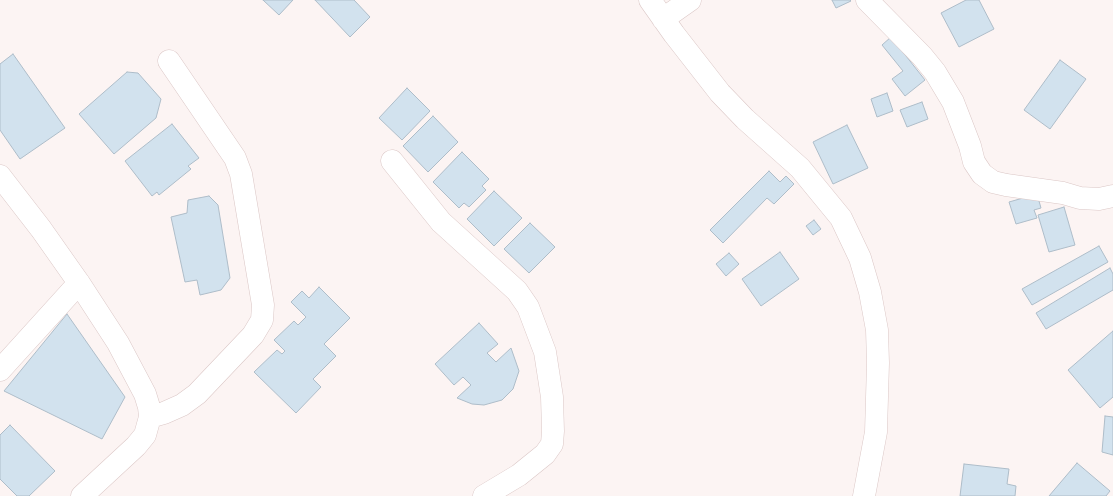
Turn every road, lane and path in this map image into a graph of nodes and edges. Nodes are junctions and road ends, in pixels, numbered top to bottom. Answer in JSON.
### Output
{"nodes":[{"id":1,"x":650,"y":0,"type":"edge"},
{"id":2,"x":690,"y":0,"type":"edge"},
{"id":3,"x":867,"y":0,"type":"edge"},
{"id":4,"x":663,"y":19,"type":"junction"},
{"id":5,"x":169,"y":61,"type":"dead end"},
{"id":6,"x":392,"y":161,"type":"dead end"},
{"id":7,"x":0,"y":176,"type":"edge"},
{"id":8,"x":1113,"y":196,"type":"edge"},
{"id":9,"x":80,"y":283,"type":"junction"},
{"id":10,"x":0,"y":370,"type":"edge"},
{"id":11,"x":150,"y":417,"type":"junction"},
{"id":12,"x":82,"y":496,"type":"edge"},
{"id":13,"x":484,"y":496,"type":"edge"},
{"id":14,"x":864,"y":496,"type":"edge"}],
"edges":[{"from":1,"to":4,"type":"street"},
{"from":2,"to":4,"type":"street"},
{"from":3,"to":8,"type":"street"},
{"from":4,"to":14,"type":"street"},
{"from":5,"to":11,"type":"street"},
{"from":6,"to":13,"type":"street"},
{"from":7,"to":9,"type":"street"},
{"from":9,"to":10,"type":"street"},
{"from":9,"to":11,"type":"street"},
{"from":11,"to":12,"type":"street"}]}
